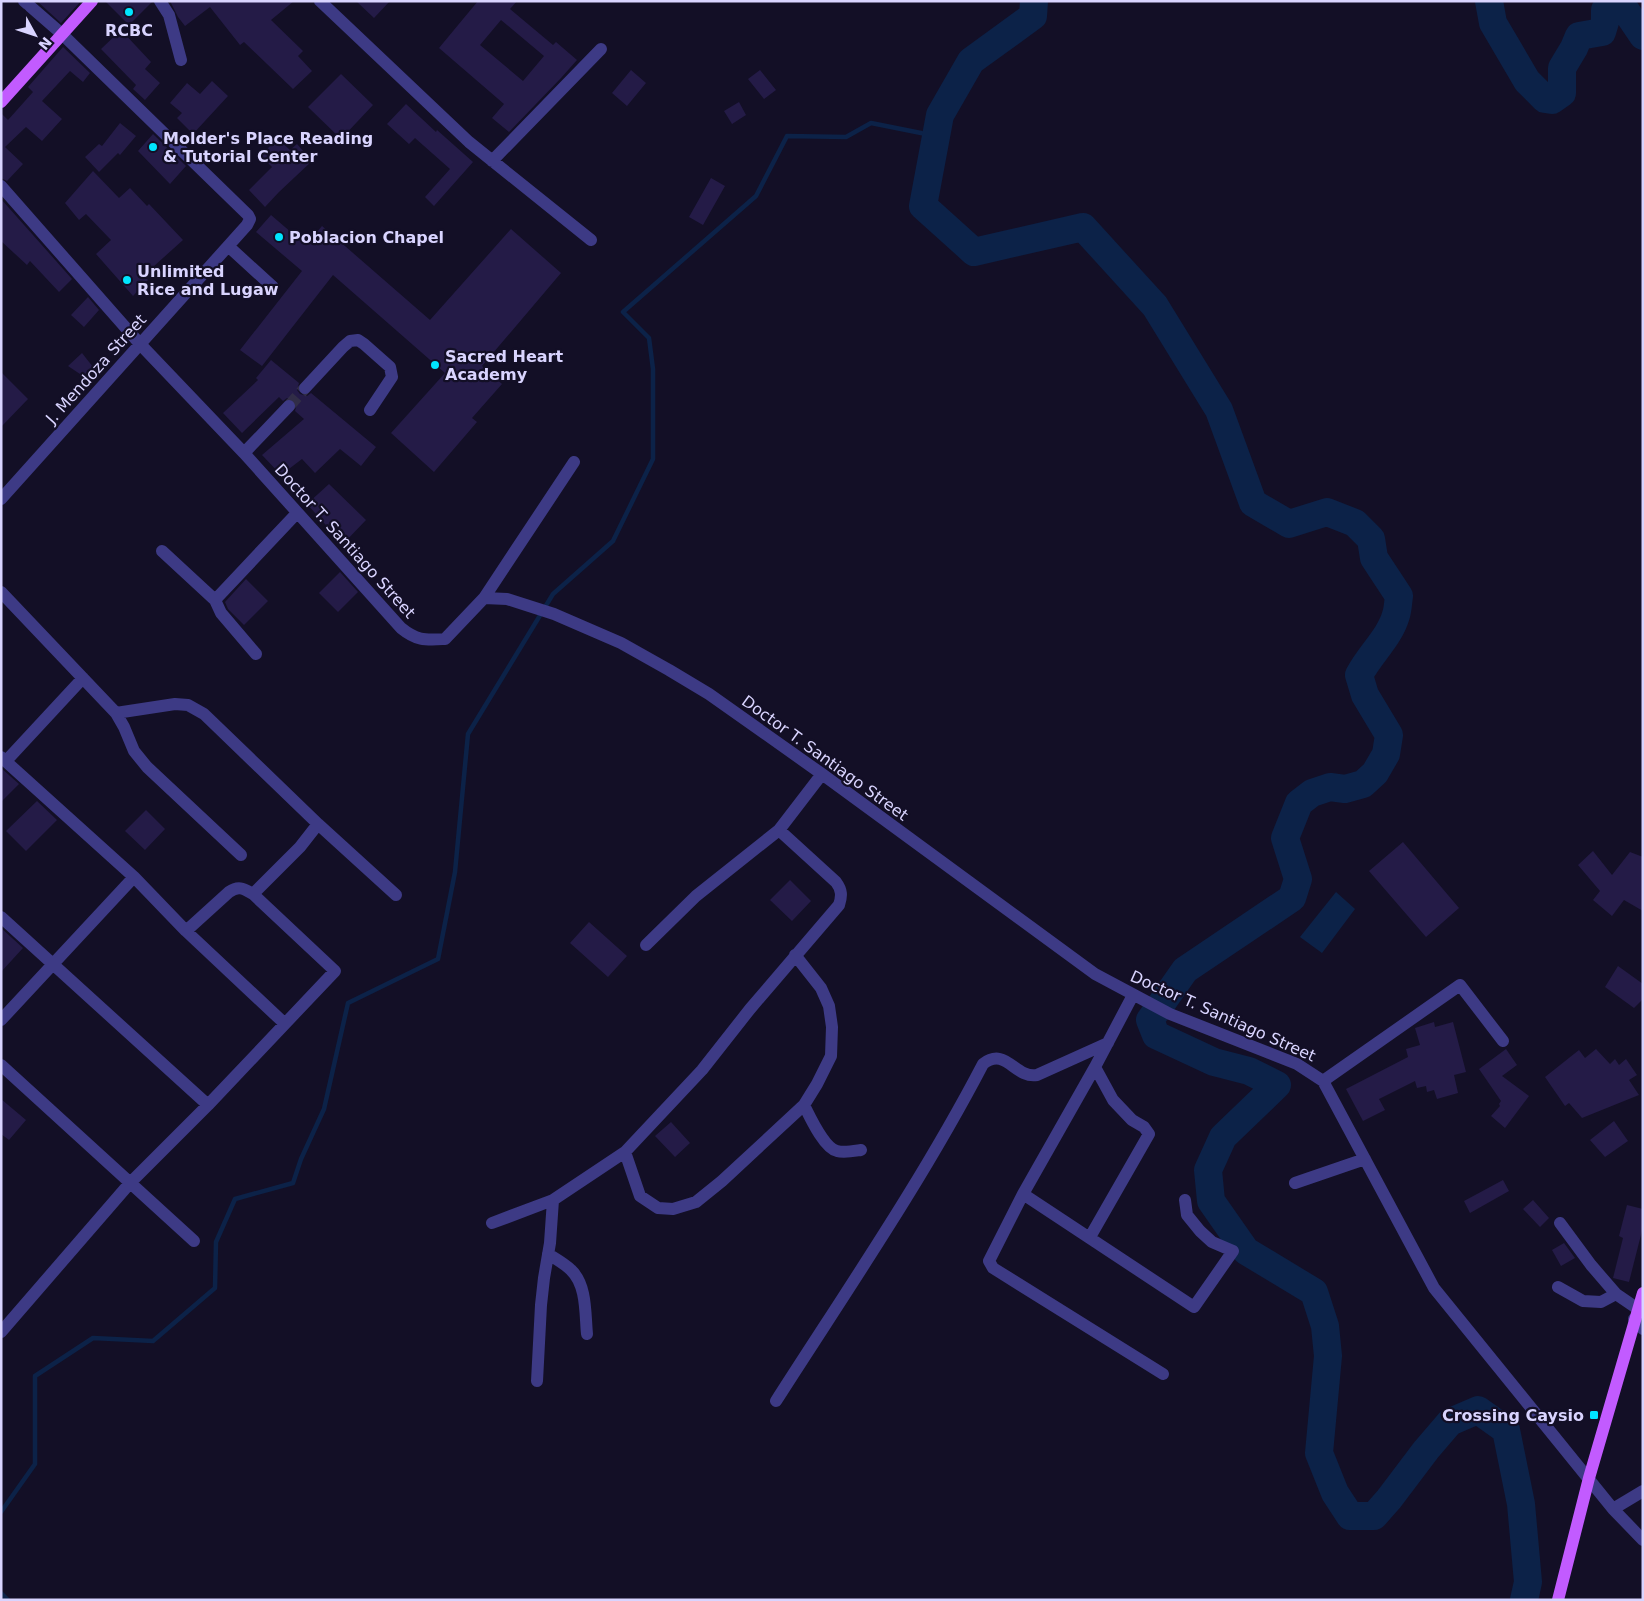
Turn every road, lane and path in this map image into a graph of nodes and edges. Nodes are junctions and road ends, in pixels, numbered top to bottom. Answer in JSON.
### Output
{"nodes":[{"id":1,"x":24,"y":1,"type":"edge"},
{"id":2,"x":92,"y":1,"type":"edge"},
{"id":3,"x":160,"y":1,"type":"edge"},
{"id":4,"x":320,"y":1,"type":"edge"},
{"id":5,"x":62,"y":34,"type":"junction"},
{"id":6,"x":601,"y":49,"type":"dead end"},
{"id":7,"x":181,"y":60,"type":"dead end"},
{"id":8,"x":1,"y":102,"type":"edge"},
{"id":9,"x":492,"y":161,"type":"junction"},
{"id":10,"x":1,"y":186,"type":"edge"},
{"id":11,"x":591,"y":240,"type":"dead end"},
{"id":12,"x":228,"y":246,"type":"junction"},
{"id":13,"x":273,"y":287,"type":"dead end"},
{"id":14,"x":140,"y":344,"type":"junction"},
{"id":15,"x":305,"y":388,"type":"tunnel mouth"},
{"id":16,"x":288,"y":406,"type":"tunnel mouth"},
{"id":17,"x":370,"y":410,"type":"dead end"},
{"id":18,"x":244,"y":453,"type":"junction"},
{"id":19,"x":574,"y":462,"type":"dead end"},
{"id":20,"x":1,"y":499,"type":"edge"},
{"id":21,"x":297,"y":513,"type":"junction"},
{"id":22,"x":162,"y":551,"type":"dead end"},
{"id":23,"x":1,"y":592,"type":"edge"},
{"id":24,"x":484,"y":598,"type":"junction"},
{"id":25,"x":215,"y":600,"type":"junction"},
{"id":26,"x":256,"y":654,"type":"dead end"},
{"id":27,"x":83,"y":678,"type":"junction"},
{"id":28,"x":116,"y":713,"type":"junction"},
{"id":29,"x":4,"y":759,"type":"edge"},
{"id":30,"x":822,"y":774,"type":"junction"},
{"id":31,"x":318,"y":824,"type":"junction"},
{"id":32,"x":779,"y":830,"type":"junction"},
{"id":33,"x":242,"y":855,"type":"dead end"},
{"id":34,"x":134,"y":877,"type":"junction"},
{"id":35,"x":253,"y":894,"type":"junction"},
{"id":36,"x":396,"y":895,"type":"dead end"},
{"id":37,"x":1,"y":917,"type":"edge"},
{"id":38,"x":186,"y":931,"type":"junction"},
{"id":39,"x":646,"y":945,"type":"dead end"},
{"id":40,"x":795,"y":955,"type":"junction"},
{"id":41,"x":53,"y":965,"type":"junction"},
{"id":42,"x":1135,"y":996,"type":"junction"},
{"id":43,"x":1,"y":1020,"type":"edge"},
{"id":44,"x":284,"y":1023,"type":"junction"},
{"id":45,"x":1503,"y":1041,"type":"dead end"},
{"id":46,"x":1108,"y":1043,"type":"junction"},
{"id":47,"x":1,"y":1065,"type":"edge"},
{"id":48,"x":1095,"y":1067,"type":"junction"},
{"id":49,"x":1323,"y":1081,"type":"junction"},
{"id":50,"x":208,"y":1105,"type":"junction"},
{"id":51,"x":804,"y":1106,"type":"junction"},
{"id":52,"x":861,"y":1150,"type":"dead end"},
{"id":53,"x":625,"y":1152,"type":"junction"},
{"id":54,"x":1365,"y":1159,"type":"junction"},
{"id":55,"x":130,"y":1183,"type":"junction"},
{"id":56,"x":1295,"y":1183,"type":"dead end"},
{"id":57,"x":1023,"y":1194,"type":"junction"},
{"id":58,"x":553,"y":1200,"type":"junction"},
{"id":59,"x":1184,"y":1200,"type":"dead end"},
{"id":60,"x":492,"y":1223,"type":"dead end"},
{"id":61,"x":1560,"y":1223,"type":"dead end"},
{"id":62,"x":1090,"y":1237,"type":"junction"},
{"id":63,"x":194,"y":1241,"type":"dead end"},
{"id":64,"x":548,"y":1254,"type":"junction"},
{"id":65,"x":1558,"y":1287,"type":"dead end"},
{"id":66,"x":1643,"y":1293,"type":"edge"},
{"id":67,"x":1616,"y":1294,"type":"junction"},
{"id":68,"x":1638,"y":1319,"type":"edge"},
{"id":69,"x":1,"y":1332,"type":"edge"},
{"id":70,"x":587,"y":1334,"type":"dead end"},
{"id":71,"x":1163,"y":1374,"type":"dead end"},
{"id":72,"x":537,"y":1381,"type":"dead end"},
{"id":73,"x":776,"y":1400,"type":"dead end"},
{"id":74,"x":1589,"y":1478,"type":"junction"},
{"id":75,"x":1643,"y":1491,"type":"edge"},
{"id":76,"x":1613,"y":1509,"type":"junction"},
{"id":77,"x":1643,"y":1540,"type":"edge"},
{"id":78,"x":1558,"y":1600,"type":"edge"}],
"edges":[{"from":1,"to":5,"type":"street"},
{"from":2,"to":5,"type":"main road"},
{"from":3,"to":7,"type":"street"},
{"from":4,"to":9,"type":"street"},
{"from":5,"to":8,"type":"main road"},
{"from":5,"to":12,"type":"street","name":"J. Mendoza Street"},
{"from":6,"to":9,"type":"street"},
{"from":9,"to":11,"type":"street"},
{"from":10,"to":14,"type":"street","name":"Doctor T. Santiago Street"},
{"from":12,"to":13,"type":"street"},
{"from":12,"to":14,"type":"street","name":"J. Mendoza Street"},
{"from":14,"to":18,"type":"street","name":"Doctor T. Santiago Street"},
{"from":14,"to":20,"type":"street","name":"J. Mendoza Street"},
{"from":15,"to":17,"type":"street"},
{"from":16,"to":18,"type":"street"},
{"from":18,"to":21,"type":"street","name":"Doctor T. Santiago Street"},
{"from":19,"to":24,"type":"street"},
{"from":21,"to":24,"type":"street","name":"Doctor T. Santiago Street"},
{"from":21,"to":25,"type":"street"},
{"from":22,"to":25,"type":"street"},
{"from":23,"to":27,"type":"street"},
{"from":24,"to":30,"type":"street","name":"Doctor T. Santiago Street"},
{"from":25,"to":26,"type":"street"},
{"from":27,"to":28,"type":"street"},
{"from":27,"to":29,"type":"street"},
{"from":28,"to":31,"type":"street"},
{"from":28,"to":33,"type":"street"},
{"from":29,"to":34,"type":"street"},
{"from":30,"to":32,"type":"street"},
{"from":30,"to":42,"type":"street","name":"Doctor T. Santiago Street"},
{"from":31,"to":35,"type":"street"},
{"from":31,"to":36,"type":"street"},
{"from":32,"to":39,"type":"street"},
{"from":32,"to":40,"type":"street"},
{"from":34,"to":38,"type":"street"},
{"from":34,"to":41,"type":"street"},
{"from":35,"to":38,"type":"street"},
{"from":35,"to":44,"type":"street"},
{"from":37,"to":41,"type":"street"},
{"from":38,"to":44,"type":"street"},
{"from":40,"to":51,"type":"street"},
{"from":40,"to":53,"type":"street"},
{"from":41,"to":43,"type":"street"},
{"from":41,"to":50,"type":"street"},
{"from":42,"to":46,"type":"street"},
{"from":42,"to":49,"type":"street","name":"Doctor T. Santiago Street"},
{"from":44,"to":50,"type":"street"},
{"from":45,"to":49,"type":"street"},
{"from":46,"to":48,"type":"street"},
{"from":46,"to":73,"type":"street"},
{"from":47,"to":55,"type":"street"},
{"from":48,"to":57,"type":"street"},
{"from":48,"to":62,"type":"street"},
{"from":49,"to":54,"type":"street","name":"Doctor T. Santiago Street"},
{"from":50,"to":55,"type":"street"},
{"from":51,"to":52,"type":"street"},
{"from":51,"to":53,"type":"street"},
{"from":53,"to":58,"type":"street"},
{"from":54,"to":56,"type":"street"},
{"from":54,"to":74,"type":"street","name":"Doctor T. Santiago Street"},
{"from":55,"to":63,"type":"street"},
{"from":55,"to":69,"type":"street"},
{"from":57,"to":62,"type":"street"},
{"from":57,"to":71,"type":"street"},
{"from":58,"to":60,"type":"street"},
{"from":58,"to":64,"type":"street"},
{"from":59,"to":62,"type":"street"},
{"from":61,"to":67,"type":"street"},
{"from":64,"to":70,"type":"street"},
{"from":64,"to":72,"type":"street"},
{"from":65,"to":67,"type":"street"},
{"from":66,"to":68,"type":"main road"},
{"from":67,"to":68,"type":"street"},
{"from":68,"to":74,"type":"main road"},
{"from":74,"to":76,"type":"street","name":"Doctor T. Santiago Street"},
{"from":74,"to":78,"type":"main road"},
{"from":75,"to":76,"type":"street"},
{"from":76,"to":77,"type":"street","name":"Doctor T. Santiago Street"}]}
